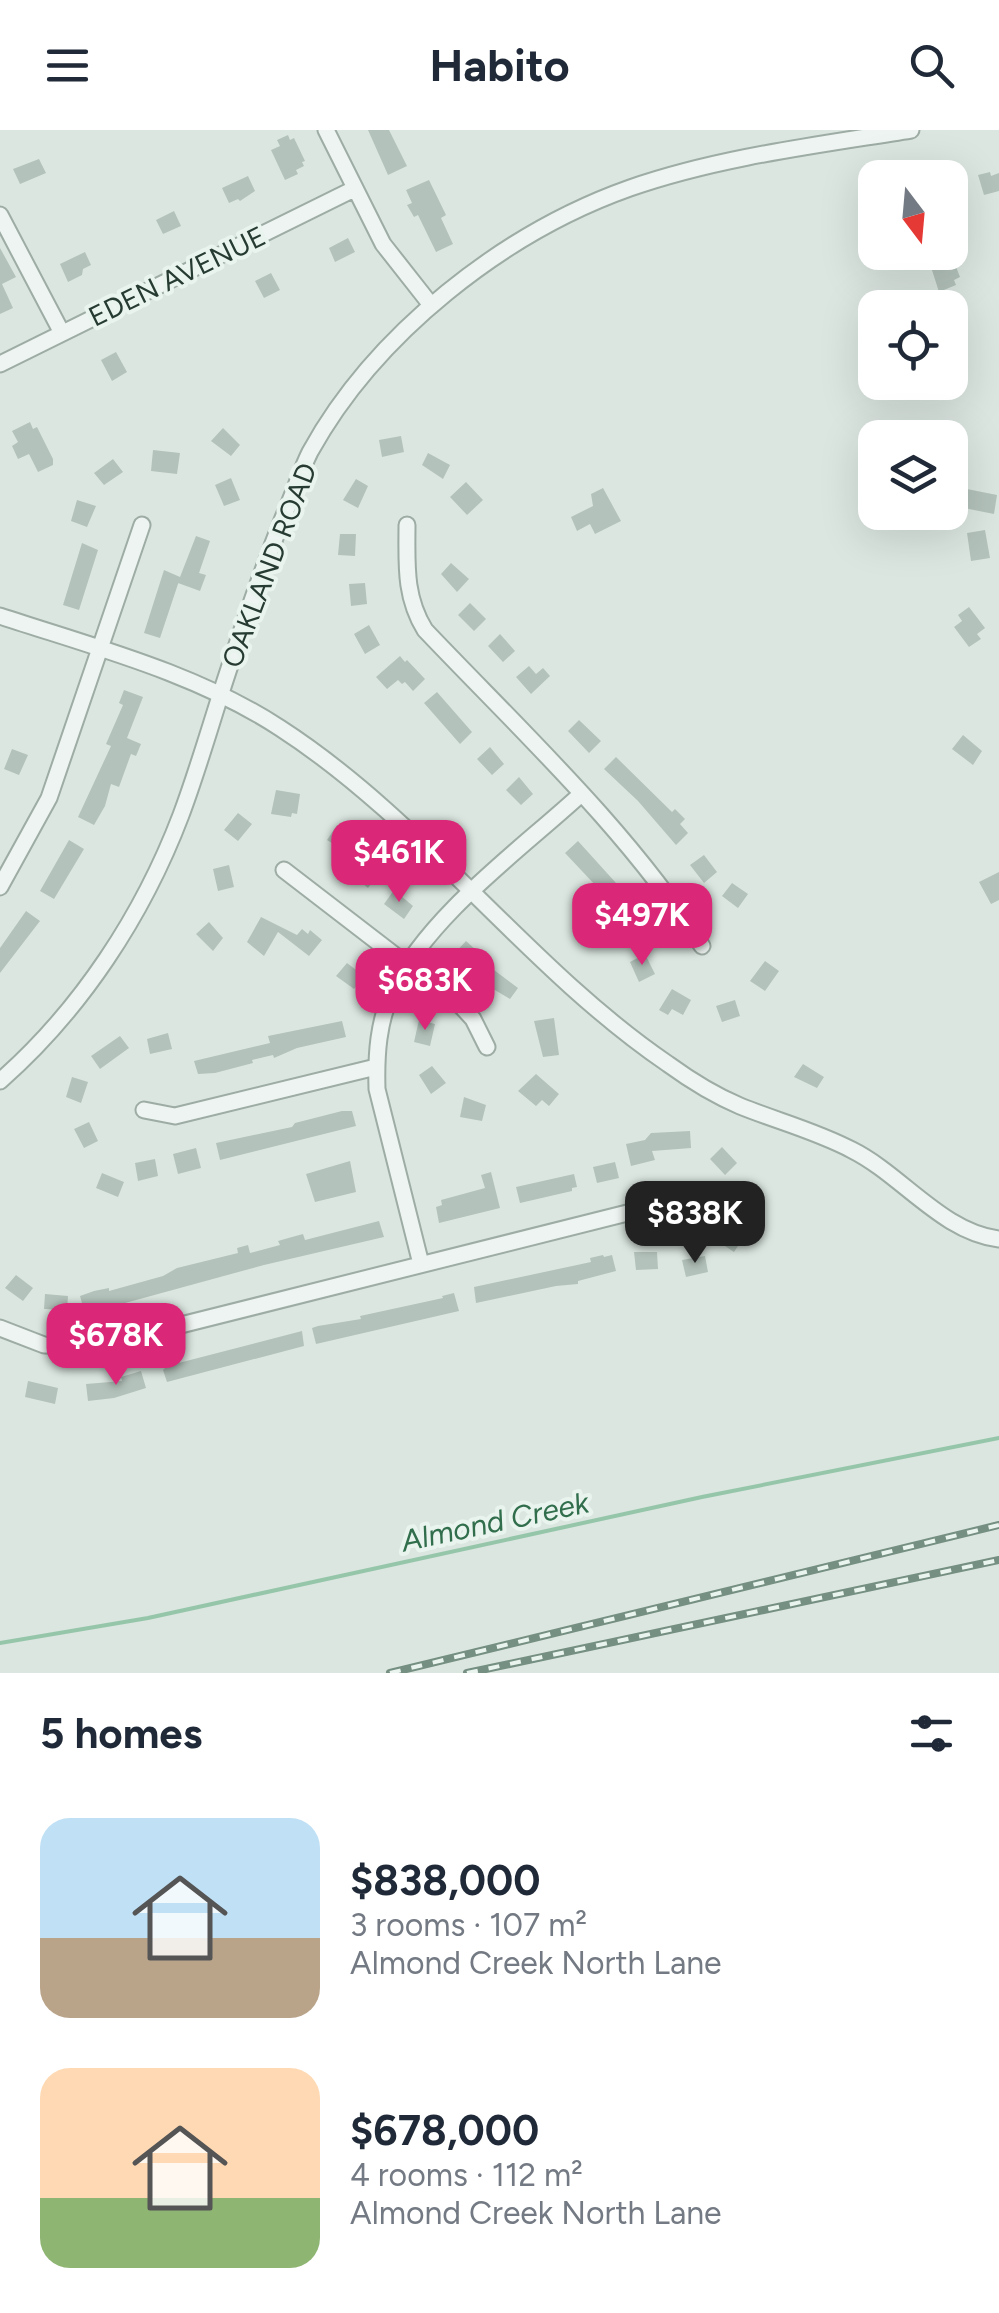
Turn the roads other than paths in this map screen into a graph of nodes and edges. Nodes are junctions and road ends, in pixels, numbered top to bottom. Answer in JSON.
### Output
{"nodes":[{"id":1,"x":326,"y":130,"type":"edge"},
{"id":2,"x":911,"y":130,"type":"edge"},
{"id":3,"x":354,"y":189,"type":"junction"},
{"id":4,"x":0,"y":215,"type":"edge"},
{"id":5,"x":431,"y":304,"type":"junction"},
{"id":6,"x":62,"y":333,"type":"junction"},
{"id":7,"x":0,"y":364,"type":"edge"},
{"id":8,"x":142,"y":525,"type":"dead end"},
{"id":9,"x":407,"y":525,"type":"dead end"},
{"id":10,"x":0,"y":616,"type":"edge"},
{"id":11,"x":100,"y":651,"type":"junction"},
{"id":12,"x":221,"y":693,"type":"junction"},
{"id":13,"x":580,"y":796,"type":"junction"},
{"id":14,"x":284,"y":870,"type":"dead end"},
{"id":15,"x":0,"y":886,"type":"edge"},
{"id":16,"x":473,"y":892,"type":"junction"},
{"id":17,"x":702,"y":946,"type":"dead end"},
{"id":18,"x":408,"y":965,"type":"junction"},
{"id":19,"x":487,"y":1047,"type":"dead end"},
{"id":20,"x":376,"y":1067,"type":"junction"},
{"id":21,"x":0,"y":1081,"type":"edge"},
{"id":22,"x":144,"y":1110,"type":"dead end"},
{"id":23,"x":679,"y":1200,"type":"dead end"},
{"id":24,"x":999,"y":1239,"type":"edge"},
{"id":25,"x":421,"y":1264,"type":"junction"},
{"id":26,"x":0,"y":1328,"type":"edge"}],
"edges":[{"from":1,"to":3,"type":"street"},
{"from":2,"to":5,"type":"street","name":"OAKLAND ROAD"},
{"from":3,"to":5,"type":"street"},
{"from":3,"to":6,"type":"street","name":"EDEN AVENUE"},
{"from":4,"to":6,"type":"street"},
{"from":5,"to":12,"type":"street","name":"OAKLAND ROAD"},
{"from":6,"to":7,"type":"street","name":"EDEN AVENUE"},
{"from":8,"to":11,"type":"street"},
{"from":9,"to":13,"type":"street"},
{"from":10,"to":11,"type":"street"},
{"from":11,"to":12,"type":"street"},
{"from":11,"to":15,"type":"street"},
{"from":12,"to":16,"type":"street"},
{"from":12,"to":21,"type":"street","name":"OAKLAND ROAD"},
{"from":13,"to":16,"type":"street"},
{"from":13,"to":17,"type":"street"},
{"from":14,"to":18,"type":"street"},
{"from":16,"to":18,"type":"street"},
{"from":16,"to":24,"type":"street"},
{"from":18,"to":19,"type":"street"},
{"from":18,"to":20,"type":"street"},
{"from":20,"to":22,"type":"street"},
{"from":20,"to":25,"type":"street"},
{"from":23,"to":25,"type":"street"},
{"from":25,"to":26,"type":"street"}]}
